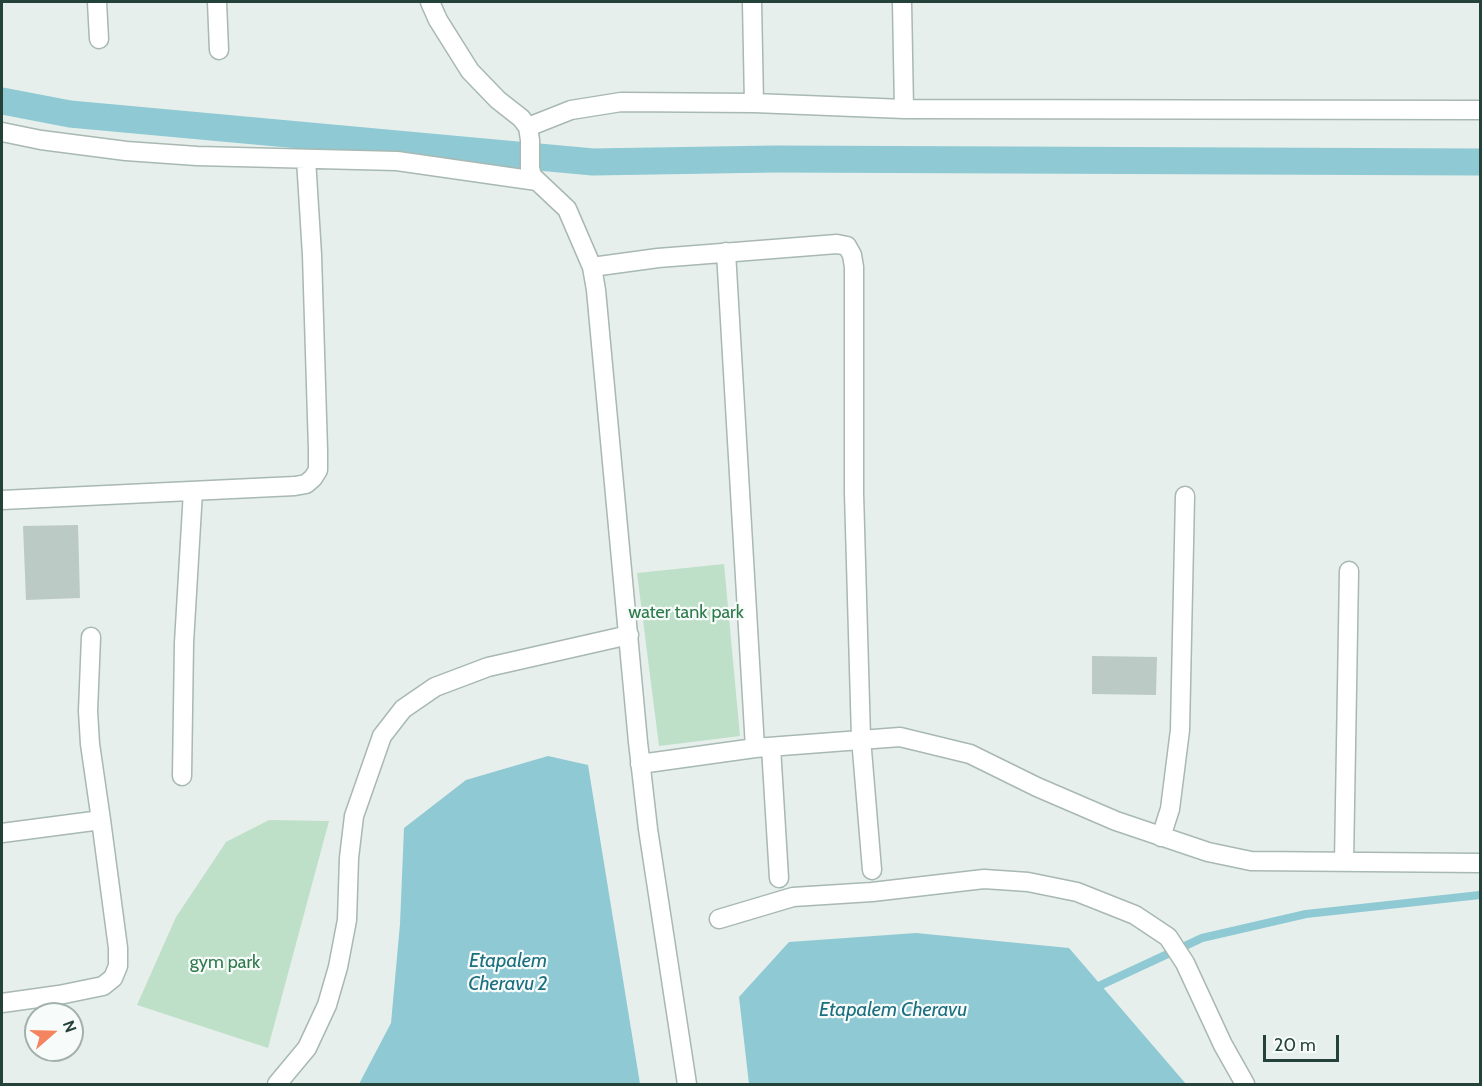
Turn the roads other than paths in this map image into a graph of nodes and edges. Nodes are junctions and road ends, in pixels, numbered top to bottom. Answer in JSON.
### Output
{"nodes":[{"id":1,"x":97,"y":2,"type":"edge"},
{"id":2,"x":217,"y":2,"type":"edge"},
{"id":3,"x":430,"y":2,"type":"edge"},
{"id":4,"x":752,"y":2,"type":"edge"},
{"id":5,"x":902,"y":2,"type":"edge"},
{"id":6,"x":99,"y":39,"type":"dead end"},
{"id":7,"x":219,"y":50,"type":"dead end"},
{"id":8,"x":754,"y":103,"type":"junction"},
{"id":9,"x":904,"y":109,"type":"junction"},
{"id":10,"x":1480,"y":110,"type":"edge"},
{"id":11,"x":2,"y":132,"type":"edge"},
{"id":12,"x":529,"y":134,"type":"junction"},
{"id":13,"x":306,"y":159,"type":"junction"},
{"id":14,"x":533,"y":175,"type":"junction"},
{"id":15,"x":726,"y":252,"type":"junction"},
{"id":16,"x":592,"y":267,"type":"junction"},
{"id":17,"x":193,"y":491,"type":"junction"},
{"id":18,"x":1185,"y":496,"type":"dead end"},
{"id":19,"x":2,"y":500,"type":"edge"},
{"id":20,"x":1349,"y":571,"type":"dead end"},
{"id":21,"x":629,"y":635,"type":"junction"},
{"id":22,"x":91,"y":637,"type":"dead end"},
{"id":23,"x":861,"y":738,"type":"junction"},
{"id":24,"x":763,"y":747,"type":"junction"},
{"id":25,"x":640,"y":764,"type":"junction"},
{"id":26,"x":182,"y":776,"type":"dead end"},
{"id":27,"x":101,"y":820,"type":"junction"},
{"id":28,"x":2,"y":833,"type":"edge"},
{"id":29,"x":1161,"y":837,"type":"junction"},
{"id":30,"x":1344,"y":862,"type":"junction"},
{"id":31,"x":1480,"y":863,"type":"edge"},
{"id":32,"x":872,"y":870,"type":"dead end"},
{"id":33,"x":779,"y":878,"type":"dead end"},
{"id":34,"x":719,"y":919,"type":"dead end"},
{"id":35,"x":2,"y":1003,"type":"edge"},
{"id":36,"x":277,"y":1084,"type":"edge"},
{"id":37,"x":687,"y":1084,"type":"edge"},
{"id":38,"x":1245,"y":1084,"type":"edge"}],
"edges":[{"from":1,"to":6,"type":"street"},
{"from":2,"to":7,"type":"street"},
{"from":3,"to":12,"type":"street"},
{"from":4,"to":8,"type":"street"},
{"from":5,"to":9,"type":"street"},
{"from":8,"to":9,"type":"street"},
{"from":8,"to":12,"type":"street"},
{"from":9,"to":10,"type":"street"},
{"from":11,"to":13,"type":"street"},
{"from":12,"to":14,"type":"street"},
{"from":13,"to":14,"type":"street"},
{"from":13,"to":17,"type":"street"},
{"from":14,"to":16,"type":"street"},
{"from":15,"to":16,"type":"street"},
{"from":15,"to":23,"type":"street"},
{"from":15,"to":24,"type":"street"},
{"from":16,"to":21,"type":"street"},
{"from":17,"to":19,"type":"street"},
{"from":17,"to":26,"type":"street"},
{"from":18,"to":29,"type":"street"},
{"from":20,"to":30,"type":"street"},
{"from":21,"to":25,"type":"street"},
{"from":21,"to":36,"type":"street"},
{"from":22,"to":27,"type":"street"},
{"from":23,"to":24,"type":"street"},
{"from":23,"to":29,"type":"street"},
{"from":23,"to":32,"type":"street"},
{"from":24,"to":25,"type":"street"},
{"from":24,"to":33,"type":"street"},
{"from":25,"to":37,"type":"street"},
{"from":27,"to":28,"type":"street"},
{"from":27,"to":35,"type":"street"},
{"from":29,"to":30,"type":"street"},
{"from":30,"to":31,"type":"street"},
{"from":34,"to":38,"type":"street"}]}
